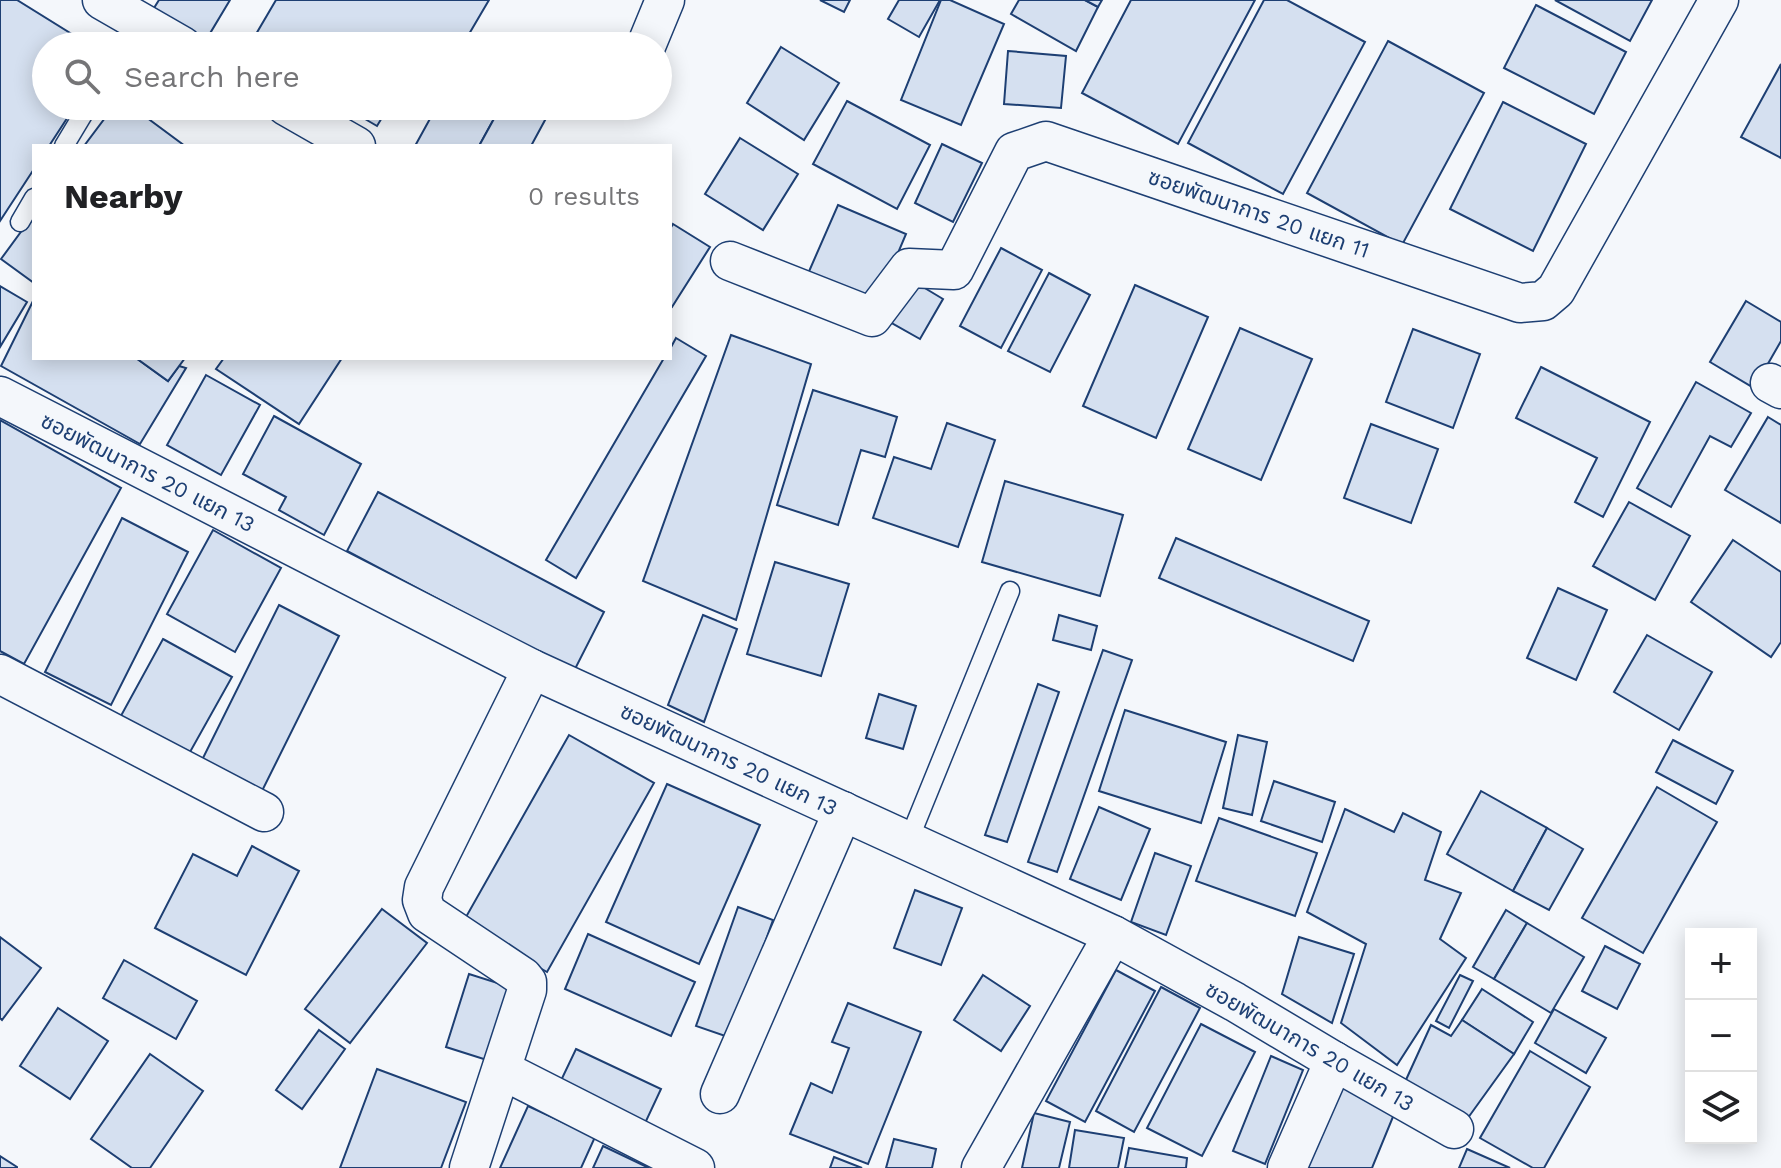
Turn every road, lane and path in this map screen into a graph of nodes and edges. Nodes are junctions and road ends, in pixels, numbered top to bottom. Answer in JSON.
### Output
{"nodes":[{"id":1,"x":102,"y":0,"type":"edge"},
{"id":2,"x":665,"y":0,"type":"edge"},
{"id":3,"x":1719,"y":0,"type":"edge"},
{"id":4,"x":129,"y":32,"type":"edge"},
{"id":5,"x":652,"y":32,"type":"edge"},
{"id":6,"x":80,"y":120,"type":"edge"},
{"id":7,"x":310,"y":120,"type":"edge"},
{"id":8,"x":65,"y":144,"type":"edge"},
{"id":9,"x":352,"y":144,"type":"edge"},
{"id":10,"x":32,"y":201,"type":"edge"},
{"id":11,"x":20,"y":222,"type":"dead end"},
{"id":12,"x":730,"y":261,"type":"dead end"},
{"id":13,"x":0,"y":396,"type":"edge"},
{"id":14,"x":1010,"y":591,"type":"dead end"},
{"id":15,"x":532,"y":669,"type":"junction"},
{"id":16,"x":0,"y":674,"type":"edge"},
{"id":17,"x":843,"y":811,"type":"junction"},
{"id":18,"x":264,"y":812,"type":"dead end"},
{"id":19,"x":908,"y":842,"type":"junction"},
{"id":20,"x":1113,"y":935,"type":"junction"},
{"id":21,"x":1334,"y":1061,"type":"junction"},
{"id":22,"x":502,"y":1070,"type":"junction"},
{"id":23,"x":720,"y":1094,"type":"dead end"},
{"id":24,"x":1454,"y":1129,"type":"dead end"},
{"id":25,"x":469,"y":1168,"type":"edge"},
{"id":26,"x":695,"y":1168,"type":"edge"},
{"id":27,"x":981,"y":1168,"type":"edge"},
{"id":28,"x":1287,"y":1168,"type":"edge"}],
"edges":[{"from":1,"to":4,"type":"street"},
{"from":2,"to":5,"type":"street"},
{"from":3,"to":12,"type":"street","name":"ซอยพัฒนาการ 20 แยก 11"},
{"from":6,"to":8,"type":"lane"},
{"from":7,"to":9,"type":"street"},
{"from":10,"to":11,"type":"lane"},
{"from":13,"to":15,"type":"street","name":"ซอยพัฒนาการ 20 แยก 13"},
{"from":14,"to":19,"type":"lane"},
{"from":15,"to":17,"type":"street","name":"ซอยพัฒนาการ 20 แยก 13"},
{"from":15,"to":22,"type":"street"},
{"from":16,"to":18,"type":"street"},
{"from":17,"to":19,"type":"street","name":"ซอยพัฒนาการ 20 แยก 13"},
{"from":17,"to":23,"type":"street"},
{"from":19,"to":20,"type":"street","name":"ซอยพัฒนาการ 20 แยก 13"},
{"from":20,"to":21,"type":"street","name":"ซอยพัฒนาการ 20 แยก 13"},
{"from":20,"to":27,"type":"street"},
{"from":21,"to":24,"type":"street","name":"ซอยพัฒนาการ 20 แยก 13"},
{"from":21,"to":28,"type":"street"},
{"from":22,"to":25,"type":"street"},
{"from":22,"to":26,"type":"street"}]}
